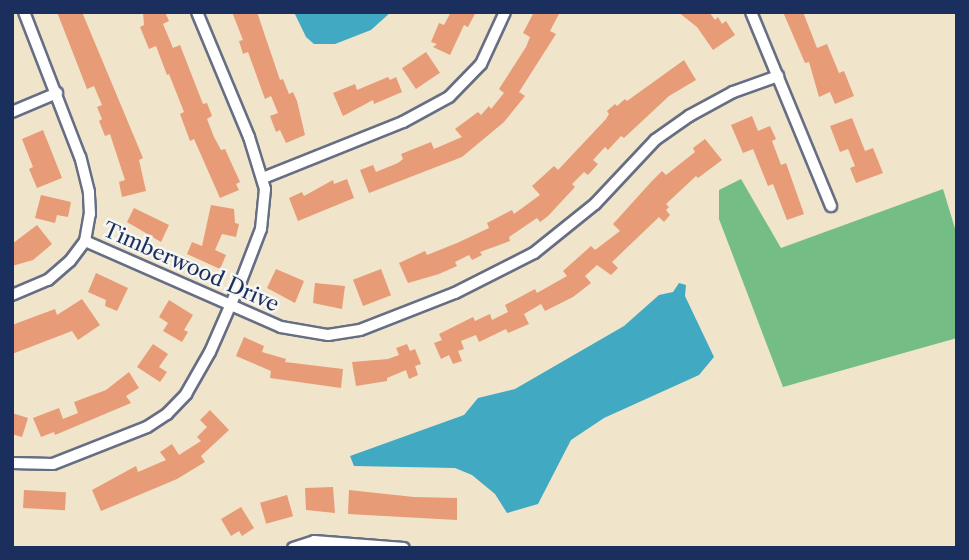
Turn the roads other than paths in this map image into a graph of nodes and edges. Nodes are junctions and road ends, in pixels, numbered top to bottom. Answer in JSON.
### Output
{"nodes":[{"id":1,"x":24,"y":12,"type":"edge"},
{"id":2,"x":197,"y":12,"type":"edge"},
{"id":3,"x":505,"y":12,"type":"edge"},
{"id":4,"x":751,"y":12,"type":"edge"},
{"id":5,"x":778,"y":76,"type":"junction"},
{"id":6,"x":57,"y":93,"type":"junction"},
{"id":7,"x":12,"y":112,"type":"edge"},
{"id":8,"x":263,"y":178,"type":"junction"},
{"id":9,"x":831,"y":206,"type":"dead end"},
{"id":10,"x":85,"y":242,"type":"junction"},
{"id":11,"x":12,"y":295,"type":"edge"},
{"id":12,"x":230,"y":304,"type":"junction"},
{"id":13,"x":14,"y":468,"type":"edge"},
{"id":14,"x":293,"y":548,"type":"edge"},
{"id":15,"x":404,"y":548,"type":"edge"}],
"edges":[{"from":1,"to":6,"type":"street"},
{"from":2,"to":8,"type":"street"},
{"from":3,"to":8,"type":"street"},
{"from":4,"to":5,"type":"street"},
{"from":5,"to":9,"type":"street"},
{"from":5,"to":12,"type":"street","name":"Timberwood Drive"},
{"from":6,"to":7,"type":"street"},
{"from":6,"to":10,"type":"street"},
{"from":8,"to":12,"type":"street"},
{"from":10,"to":11,"type":"street"},
{"from":10,"to":12,"type":"street","name":"Timberwood Drive"},
{"from":12,"to":13,"type":"street"},
{"from":14,"to":15,"type":"street"}]}
